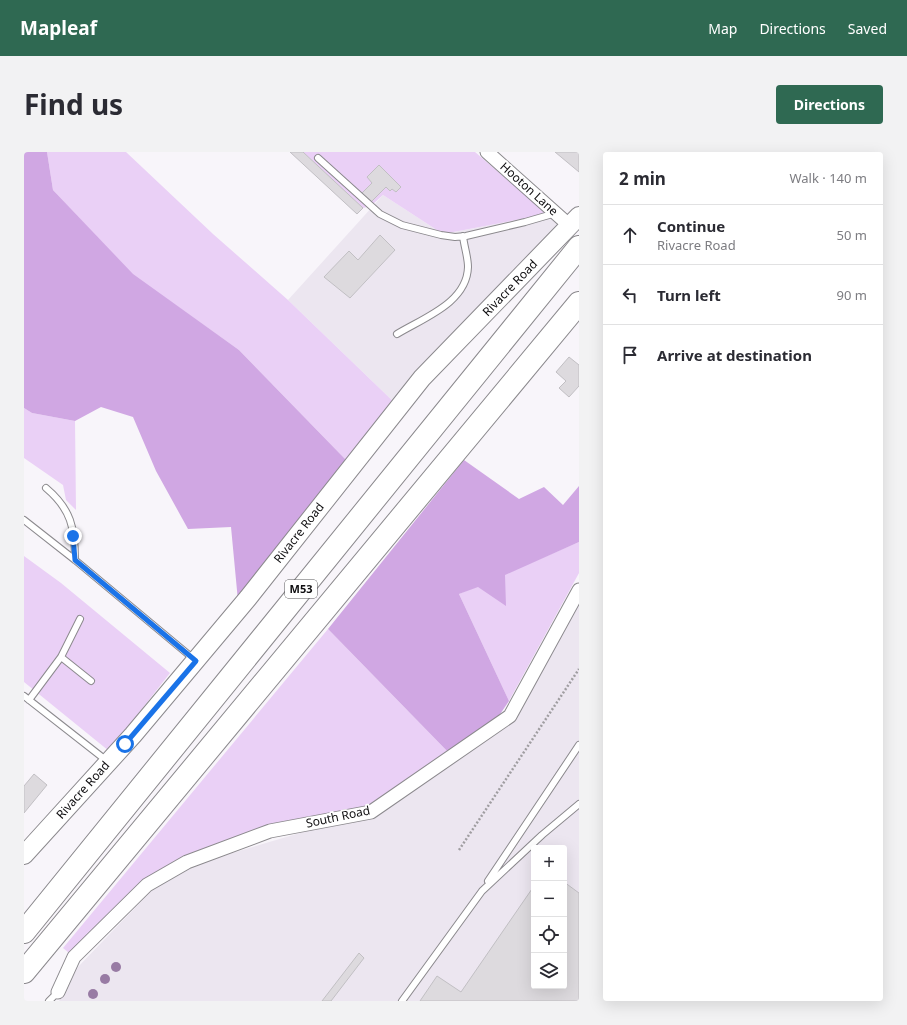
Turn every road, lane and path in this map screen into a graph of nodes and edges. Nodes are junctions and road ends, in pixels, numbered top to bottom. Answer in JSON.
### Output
{"nodes":[{"id":1,"x":487,"y":152,"type":"edge"},
{"id":2,"x":318,"y":158,"type":"dead end"},
{"id":3,"x":556,"y":213,"type":"junction"},
{"id":4,"x":574,"y":221,"type":"edge"},
{"id":5,"x":463,"y":236,"type":"junction"},
{"id":6,"x":579,"y":247,"type":"edge"},
{"id":7,"x":579,"y":303,"type":"edge"},
{"id":8,"x":397,"y":334,"type":"dead end"},
{"id":9,"x":46,"y":488,"type":"dead end"},
{"id":10,"x":24,"y":520,"type":"edge"},
{"id":11,"x":75,"y":560,"type":"junction"},
{"id":12,"x":579,"y":590,"type":"edge"},
{"id":13,"x":80,"y":619,"type":"dead end"},
{"id":14,"x":61,"y":657,"type":"junction"},
{"id":15,"x":196,"y":661,"type":"junction"},
{"id":16,"x":579,"y":669,"type":"edge"},
{"id":17,"x":91,"y":681,"type":"dead end"},
{"id":18,"x":26,"y":698,"type":"edge"},
{"id":19,"x":579,"y":745,"type":"edge"},
{"id":20,"x":109,"y":762,"type":"junction"},
{"id":21,"x":579,"y":804,"type":"edge"},
{"id":22,"x":459,"y":850,"type":"dead end"},
{"id":23,"x":24,"y":855,"type":"edge"},
{"id":24,"x":482,"y":891,"type":"junction"},
{"id":25,"x":24,"y":932,"type":"edge"},
{"id":26,"x":24,"y":972,"type":"edge"},
{"id":27,"x":53,"y":997,"type":"edge"},
{"id":28,"x":402,"y":1001,"type":"edge"}],
"edges":[{"from":1,"to":3,"type":"street","name":"Hooton Lane"},
{"from":2,"to":5,"type":"lane"},
{"from":3,"to":4,"type":"street","name":"Hooton Lane"},
{"from":3,"to":5,"type":"lane"},
{"from":4,"to":15,"type":"main road","name":"Rivacre Road"},
{"from":5,"to":8,"type":"lane"},
{"from":6,"to":25,"type":"highway","number":"M53"},
{"from":7,"to":26,"type":"highway","number":"M53"},
{"from":9,"to":11,"type":"lane"},
{"from":10,"to":11,"type":"lane"},
{"from":11,"to":15,"type":"lane"},
{"from":12,"to":27,"type":"street","name":"South Road"},
{"from":13,"to":14,"type":"lane"},
{"from":14,"to":17,"type":"lane"},
{"from":14,"to":18,"type":"lane"},
{"from":15,"to":20,"type":"main road","name":"Rivacre Road"},
{"from":16,"to":22,"type":"path"},
{"from":18,"to":20,"type":"lane"},
{"from":19,"to":24,"type":"lane"},
{"from":20,"to":23,"type":"main road","name":"Rivacre Road"},
{"from":21,"to":24,"type":"lane"},
{"from":24,"to":28,"type":"lane"}]}
